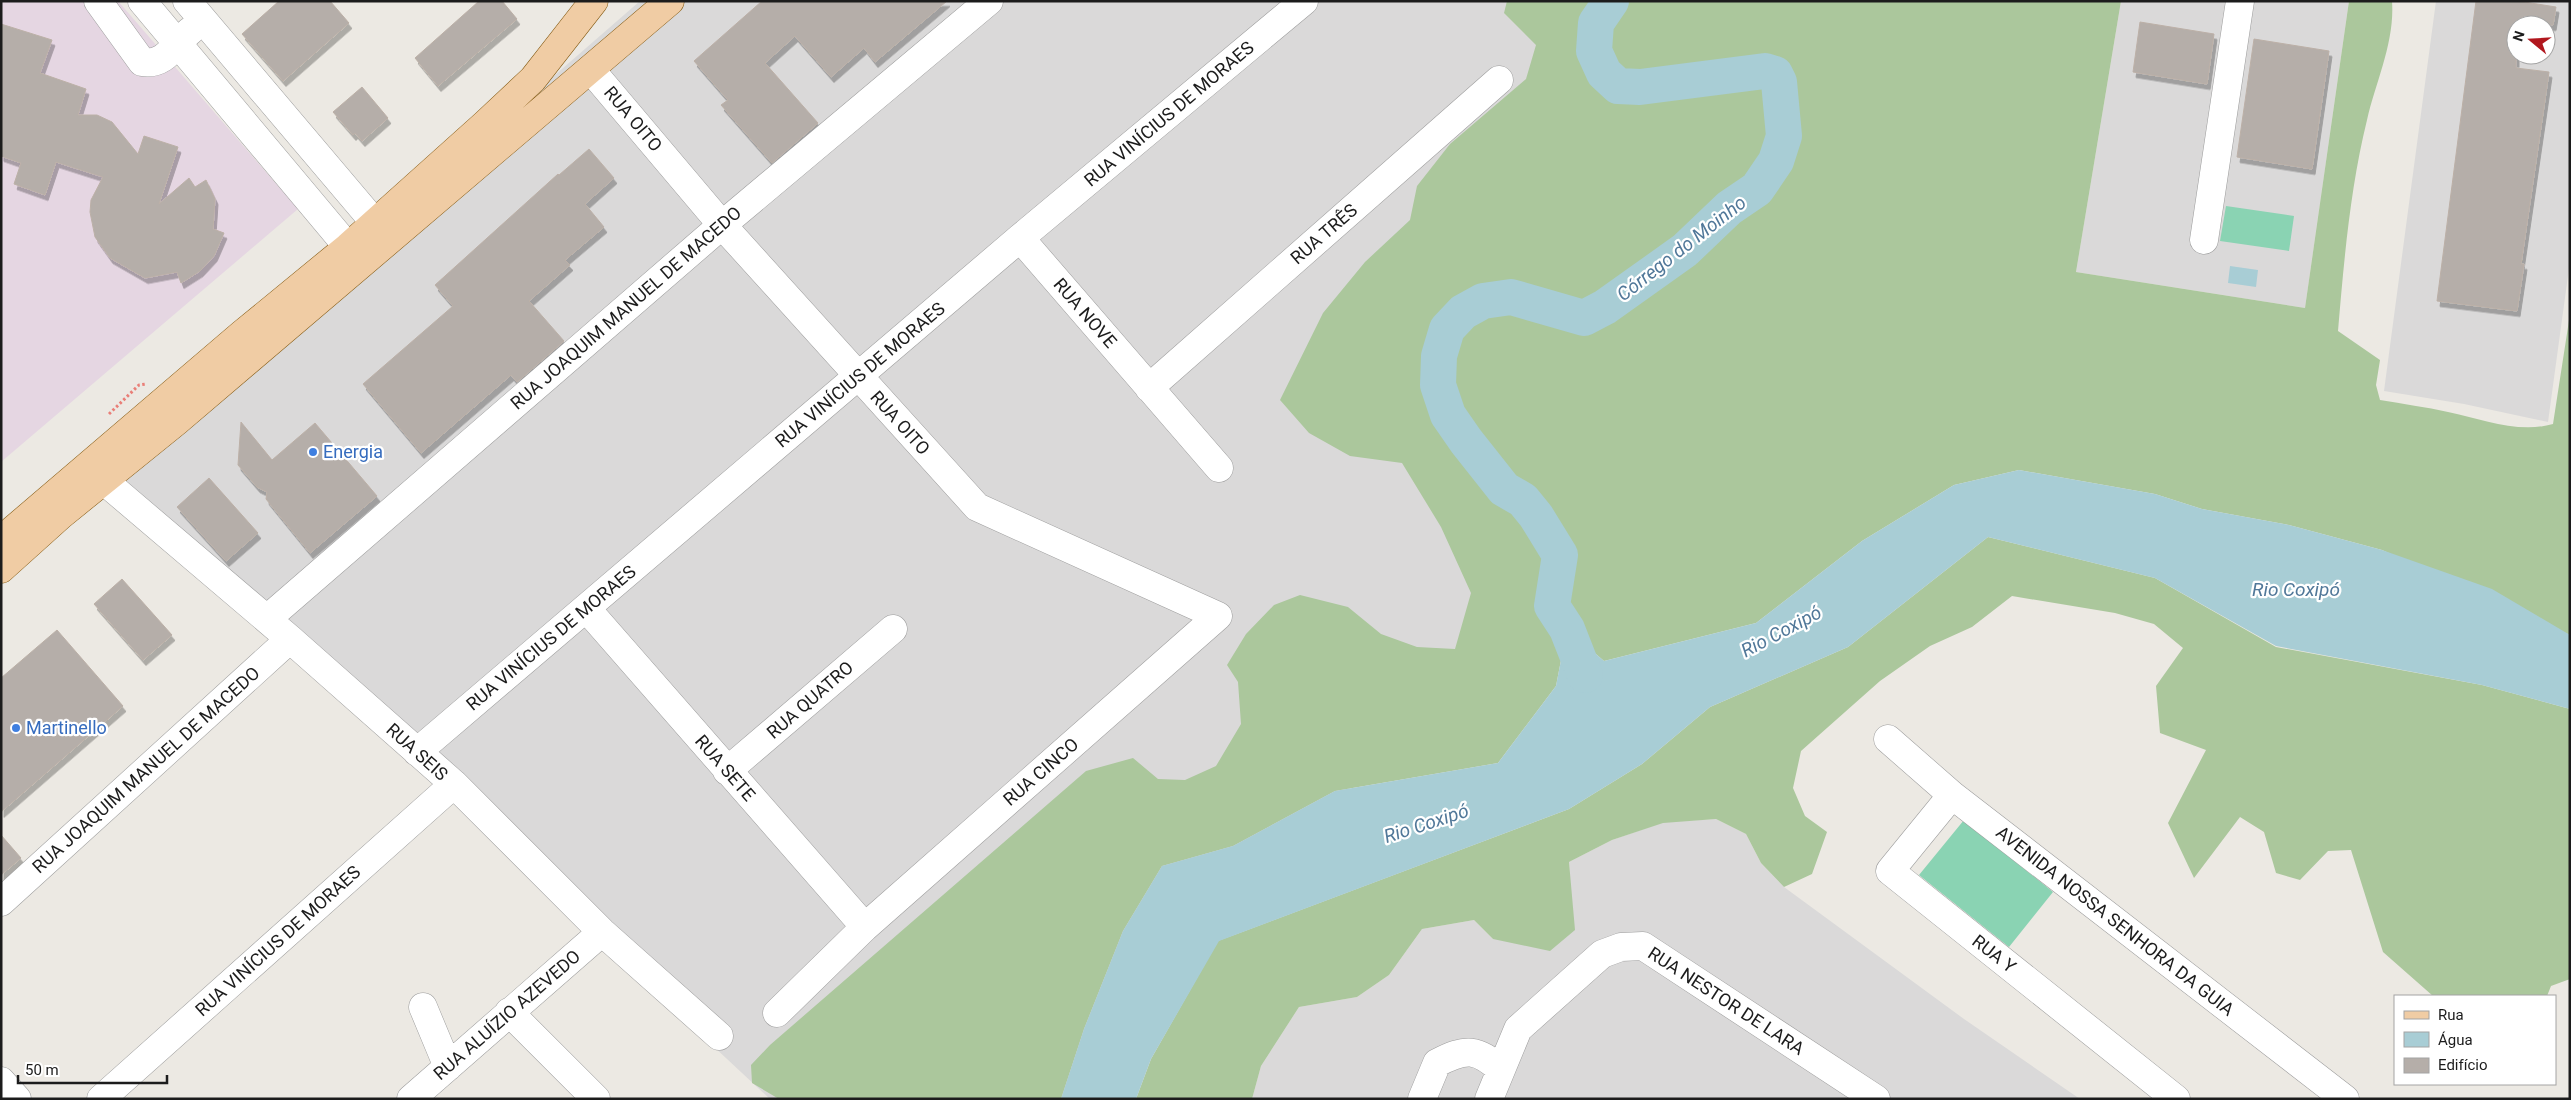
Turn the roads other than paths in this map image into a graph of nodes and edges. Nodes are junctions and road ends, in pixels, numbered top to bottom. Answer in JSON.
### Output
{"nodes":[{"id":1,"x":98,"y":1,"type":"edge"},
{"id":2,"x":594,"y":1,"type":"edge"},
{"id":3,"x":670,"y":1,"type":"edge"},
{"id":4,"x":989,"y":1,"type":"edge"},
{"id":5,"x":1304,"y":1,"type":"edge"},
{"id":6,"x":2240,"y":1,"type":"edge"},
{"id":7,"x":191,"y":7,"type":"edge"},
{"id":8,"x":150,"y":11,"type":"edge"},
{"id":9,"x":177,"y":43,"type":"junction"},
{"id":10,"x":129,"y":44,"type":"junction"},
{"id":11,"x":592,"y":70,"type":"junction"},
{"id":12,"x":1499,"y":80,"type":"dead end"},
{"id":13,"x":375,"y":223,"type":"junction"},
{"id":14,"x":722,"y":225,"type":"junction"},
{"id":15,"x":1020,"y":238,"type":"junction"},
{"id":16,"x":2204,"y":240,"type":"dead end"},
{"id":17,"x":348,"y":248,"type":"junction"},
{"id":18,"x":858,"y":377,"type":"junction"},
{"id":19,"x":1149,"y":388,"type":"junction"},
{"id":20,"x":156,"y":422,"type":"junction"},
{"id":21,"x":1219,"y":468,"type":"dead end"},
{"id":22,"x":104,"y":480,"type":"junction"},
{"id":23,"x":1,"y":540,"type":"edge"},
{"id":24,"x":1,"y":569,"type":"edge"},
{"id":25,"x":586,"y":608,"type":"junction"},
{"id":26,"x":1218,"y":616,"type":"joint"},
{"id":27,"x":267,"y":619,"type":"junction"},
{"id":28,"x":893,"y":628,"type":"dead end"},
{"id":29,"x":290,"y":639,"type":"junction"},
{"id":30,"x":1888,"y":740,"type":"dead end"},
{"id":31,"x":417,"y":752,"type":"junction"},
{"id":32,"x":727,"y":772,"type":"junction"},
{"id":33,"x":454,"y":784,"type":"junction"},
{"id":34,"x":1952,"y":795,"type":"junction"},
{"id":35,"x":1,"y":902,"type":"edge"},
{"id":36,"x":865,"y":927,"type":"junction"},
{"id":37,"x":602,"y":932,"type":"junction"},
{"id":38,"x":423,"y":1007,"type":"dead end"},
{"id":39,"x":510,"y":1012,"type":"junction"},
{"id":40,"x":777,"y":1013,"type":"dead end"},
{"id":41,"x":719,"y":1036,"type":"dead end"},
{"id":42,"x":448,"y":1067,"type":"junction"},
{"id":43,"x":1501,"y":1070,"type":"junction"},
{"id":44,"x":1,"y":1081,"type":"edge"},
{"id":45,"x":17,"y":1099,"type":"edge"},
{"id":46,"x":102,"y":1099,"type":"edge"},
{"id":47,"x":411,"y":1099,"type":"edge"},
{"id":48,"x":596,"y":1099,"type":"edge"},
{"id":49,"x":1422,"y":1099,"type":"edge"},
{"id":50,"x":1489,"y":1099,"type":"edge"},
{"id":51,"x":1876,"y":1099,"type":"edge"},
{"id":52,"x":2176,"y":1099,"type":"edge"},
{"id":53,"x":2345,"y":1099,"type":"edge"}],
"edges":[{"from":1,"to":10,"type":"street"},
{"from":2,"to":13,"type":"main road"},
{"from":3,"to":11,"type":"main road"},
{"from":4,"to":14,"type":"street","name":"RUA JOAQUIM MANUEL DE MACEDO"},
{"from":5,"to":15,"type":"street","name":"RUA VINÍCIUS DE MORAES"},
{"from":6,"to":16,"type":"street"},
{"from":7,"to":8,"type":"street"},
{"from":7,"to":9,"type":"street"},
{"from":7,"to":13,"type":"street"},
{"from":8,"to":9,"type":"street"},
{"from":8,"to":10,"type":"street"},
{"from":9,"to":10,"type":"street"},
{"from":9,"to":17,"type":"street"},
{"from":11,"to":14,"type":"street","name":"RUA OITO"},
{"from":11,"to":20,"type":"main road"},
{"from":12,"to":19,"type":"street","name":"RUA TRÊS"},
{"from":13,"to":17,"type":"main road"},
{"from":14,"to":18,"type":"street","name":"RUA OITO"},
{"from":14,"to":27,"type":"street","name":"RUA JOAQUIM MANUEL DE MACEDO"},
{"from":15,"to":18,"type":"street","name":"RUA VINÍCIUS DE MORAES"},
{"from":15,"to":19,"type":"street","name":"RUA NOVE"},
{"from":17,"to":20,"type":"main road"},
{"from":18,"to":25,"type":"street","name":"RUA VINÍCIUS DE MORAES"},
{"from":18,"to":26,"type":"street","name":"RUA OITO"},
{"from":19,"to":21,"type":"street","name":"RUA NOVE"},
{"from":20,"to":22,"type":"main road"},
{"from":20,"to":23,"type":"main road"},
{"from":22,"to":24,"type":"main road"},
{"from":22,"to":27,"type":"street","name":"RUA SEIS"},
{"from":25,"to":31,"type":"street","name":"RUA VINÍCIUS DE MORAES"},
{"from":25,"to":32,"type":"street","name":"RUA SETE"},
{"from":26,"to":36,"type":"street","name":"RUA CINCO"},
{"from":27,"to":29,"type":"street","name":"RUA SEIS"},
{"from":28,"to":32,"type":"street","name":"RUA QUATRO"},
{"from":29,"to":31,"type":"street","name":"RUA SEIS"},
{"from":29,"to":35,"type":"street","name":"RUA JOAQUIM MANUEL DE MACEDO"},
{"from":30,"to":34,"type":"street","name":"AVENIDA NOSSA SENHORA DA GUIA"},
{"from":31,"to":33,"type":"street","name":"RUA SEIS"},
{"from":32,"to":36,"type":"street","name":"RUA SETE"},
{"from":33,"to":37,"type":"street","name":"RUA SEIS"},
{"from":33,"to":46,"type":"street","name":"RUA VINÍCIUS DE MORAES"},
{"from":34,"to":52,"type":"street","name":"RUA Y"},
{"from":34,"to":53,"type":"street","name":"AVENIDA NOSSA SENHORA DA GUIA"},
{"from":36,"to":40,"type":"street","name":"RUA CINCO"},
{"from":37,"to":39,"type":"street","name":"RUA ALUÍZIO AZEVEDO"},
{"from":37,"to":41,"type":"street","name":"RUA SEIS"},
{"from":38,"to":42,"type":"street"},
{"from":39,"to":42,"type":"street","name":"RUA ALUÍZIO AZEVEDO"},
{"from":39,"to":48,"type":"street"},
{"from":42,"to":47,"type":"street","name":"RUA ALUÍZIO AZEVEDO"},
{"from":43,"to":49,"type":"street"},
{"from":43,"to":50,"type":"street","name":"RUA NESTOR DE LARA"},
{"from":43,"to":51,"type":"street","name":"RUA NESTOR DE LARA"},
{"from":44,"to":45,"type":"street"}]}
